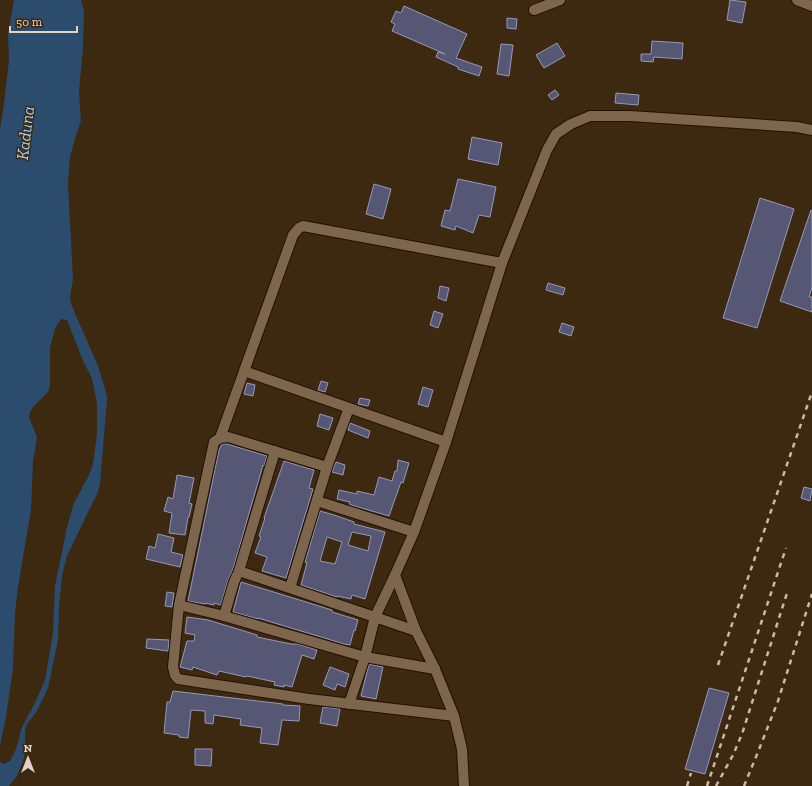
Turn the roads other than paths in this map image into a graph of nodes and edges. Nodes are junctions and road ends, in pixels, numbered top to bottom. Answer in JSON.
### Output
{"nodes":[{"id":1,"x":560,"y":0,"type":"edge"},
{"id":2,"x":797,"y":0,"type":"edge"},
{"id":3,"x":812,"y":6,"type":"edge"},
{"id":4,"x":534,"y":10,"type":"dead end"},
{"id":5,"x":812,"y":130,"type":"edge"},
{"id":6,"x":502,"y":263,"type":"junction"},
{"id":7,"x":244,"y":371,"type":"junction"},
{"id":8,"x":349,"y":408,"type":"junction"},
{"id":9,"x":220,"y":438,"type":"junction"},
{"id":10,"x":446,"y":442,"type":"junction"},
{"id":11,"x":275,"y":451,"type":"junction"},
{"id":12,"x":327,"y":467,"type":"junction"},
{"id":13,"x":317,"y":501,"type":"junction"},
{"id":14,"x":414,"y":532,"type":"junction"},
{"id":15,"x":239,"y":571,"type":"junction"},
{"id":16,"x":394,"y":575,"type":"junction"},
{"id":17,"x":290,"y":588,"type":"junction"},
{"id":18,"x":179,"y":605,"type":"junction"},
{"id":19,"x":224,"y":616,"type":"junction"},
{"id":20,"x":375,"y":617,"type":"junction"},
{"id":21,"x":416,"y":631,"type":"junction"},
{"id":22,"x":365,"y":657,"type":"junction"},
{"id":23,"x":435,"y":669,"type":"junction"},
{"id":24,"x":349,"y":704,"type":"junction"},
{"id":25,"x":454,"y":716,"type":"junction"},
{"id":26,"x":464,"y":786,"type":"edge"}],
"edges":[{"from":1,"to":4,"type":"street"},
{"from":2,"to":3,"type":"street"},
{"from":5,"to":6,"type":"street"},
{"from":6,"to":7,"type":"street"},
{"from":6,"to":10,"type":"street"},
{"from":7,"to":8,"type":"street"},
{"from":7,"to":9,"type":"street"},
{"from":8,"to":10,"type":"street"},
{"from":8,"to":12,"type":"street"},
{"from":9,"to":11,"type":"street"},
{"from":9,"to":18,"type":"street"},
{"from":10,"to":14,"type":"street"},
{"from":11,"to":12,"type":"street"},
{"from":11,"to":15,"type":"street"},
{"from":12,"to":13,"type":"street"},
{"from":13,"to":14,"type":"street"},
{"from":13,"to":17,"type":"street"},
{"from":14,"to":16,"type":"street"},
{"from":15,"to":17,"type":"street"},
{"from":15,"to":19,"type":"street"},
{"from":16,"to":20,"type":"street"},
{"from":16,"to":21,"type":"street"},
{"from":17,"to":20,"type":"street"},
{"from":18,"to":19,"type":"street"},
{"from":18,"to":24,"type":"street"},
{"from":19,"to":22,"type":"street"},
{"from":20,"to":21,"type":"street"},
{"from":20,"to":22,"type":"street"},
{"from":21,"to":23,"type":"street"},
{"from":22,"to":23,"type":"street"},
{"from":22,"to":24,"type":"street"},
{"from":23,"to":25,"type":"street"},
{"from":24,"to":25,"type":"street"},
{"from":25,"to":26,"type":"street"}]}
